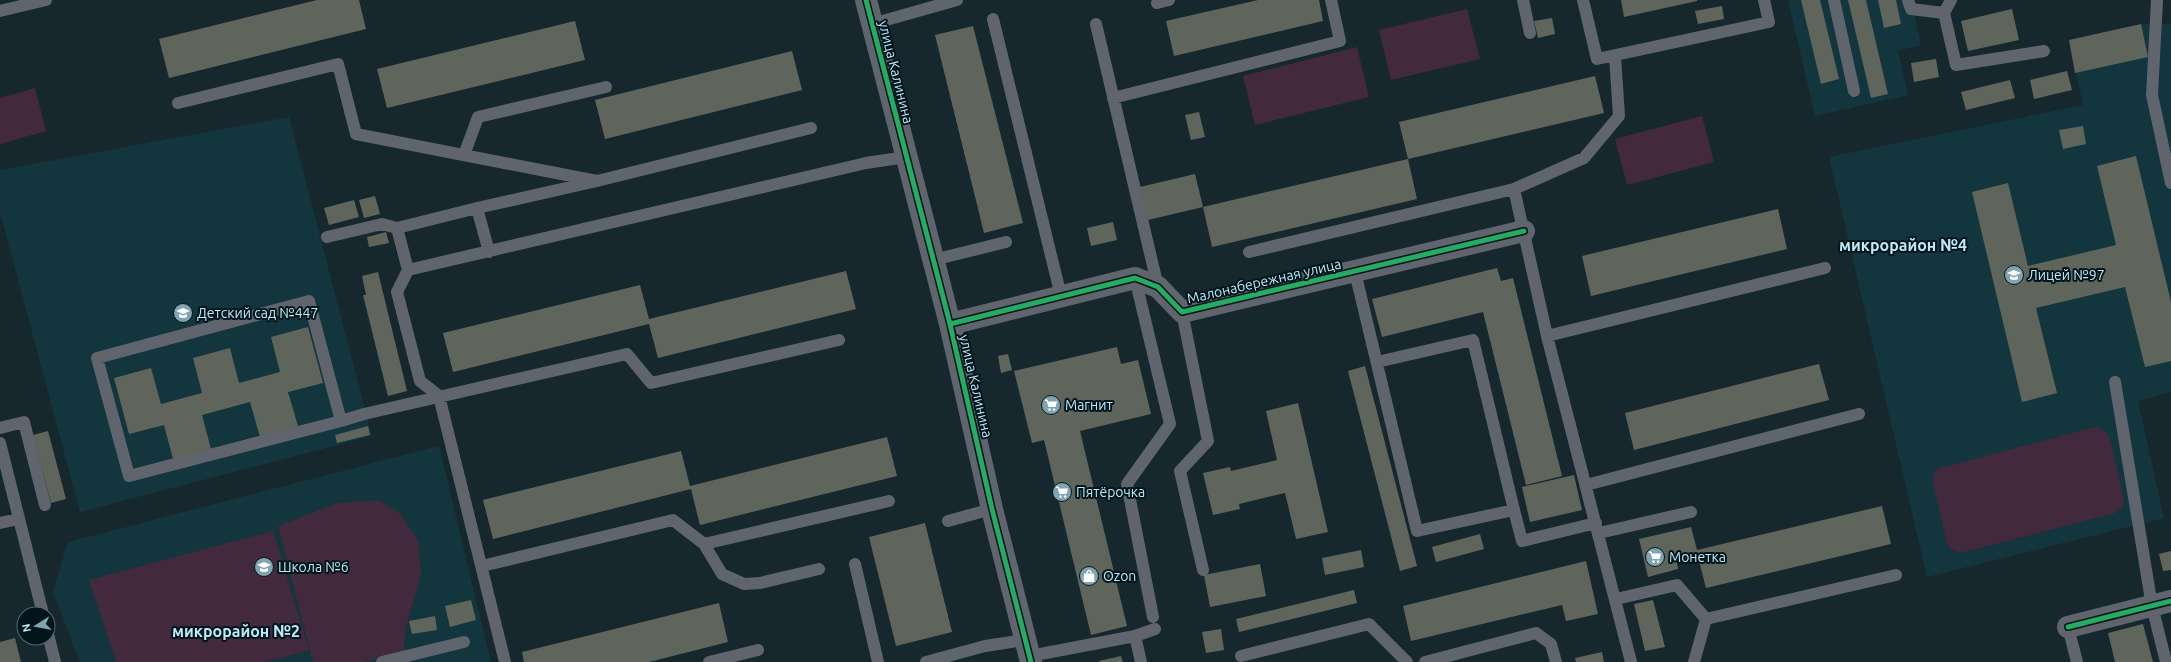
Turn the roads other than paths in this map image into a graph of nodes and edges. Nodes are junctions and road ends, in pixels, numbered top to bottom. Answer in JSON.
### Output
{"nodes":[{"id":1,"x":46,"y":0,"type":"edge"},
{"id":2,"x":866,"y":0,"type":"edge"},
{"id":3,"x":957,"y":0,"type":"edge"},
{"id":4,"x":1169,"y":0,"type":"edge"},
{"id":5,"x":1331,"y":0,"type":"edge"},
{"id":6,"x":1523,"y":0,"type":"edge"},
{"id":7,"x":1583,"y":0,"type":"edge"},
{"id":8,"x":1764,"y":0,"type":"edge"},
{"id":9,"x":1834,"y":0,"type":"edge"},
{"id":10,"x":1908,"y":0,"type":"edge"},
{"id":11,"x":1951,"y":0,"type":"edge"},
{"id":12,"x":2157,"y":0,"type":"edge"},
{"id":13,"x":1157,"y":3,"type":"dead end"},
{"id":14,"x":0,"y":11,"type":"edge"},
{"id":15,"x":1944,"y":13,"type":"junction"},
{"id":16,"x":993,"y":20,"type":"dead end"},
{"id":17,"x":872,"y":24,"type":"junction"},
{"id":18,"x":1096,"y":24,"type":"dead end"},
{"id":19,"x":1530,"y":33,"type":"dead end"},
{"id":20,"x":2044,"y":51,"type":"dead end"},
{"id":21,"x":1615,"y":56,"type":"junction"},
{"id":22,"x":606,"y":87,"type":"dead end"},
{"id":23,"x":1854,"y":91,"type":"dead end"},
{"id":24,"x":1114,"y":98,"type":"junction"},
{"id":25,"x":178,"y":104,"type":"dead end"},
{"id":26,"x":811,"y":128,"type":"dead end"},
{"id":27,"x":464,"y":155,"type":"junction"},
{"id":28,"x":906,"y":157,"type":"junction"},
{"id":29,"x":597,"y":181,"type":"junction"},
{"id":30,"x":2171,"y":183,"type":"edge"},
{"id":31,"x":1514,"y":189,"type":"junction"},
{"id":32,"x":477,"y":208,"type":"junction"},
{"id":33,"x":397,"y":228,"type":"junction"},
{"id":34,"x":1524,"y":231,"type":"junction"},
{"id":35,"x":326,"y":236,"type":"dead end"},
{"id":36,"x":1006,"y":242,"type":"dead end"},
{"id":37,"x":489,"y":252,"type":"junction"},
{"id":38,"x":1249,"y":252,"type":"dead end"},
{"id":39,"x":933,"y":260,"type":"junction"},
{"id":40,"x":1825,"y":268,"type":"dead end"},
{"id":41,"x":408,"y":270,"type":"junction"},
{"id":42,"x":1355,"y":272,"type":"junction"},
{"id":43,"x":1135,"y":278,"type":"junction"},
{"id":44,"x":1158,"y":287,"type":"junction"},
{"id":45,"x":1061,"y":296,"type":"junction"},
{"id":46,"x":1182,"y":312,"type":"junction"},
{"id":47,"x":950,"y":324,"type":"junction"},
{"id":48,"x":1547,"y":336,"type":"junction"},
{"id":49,"x":839,"y":340,"type":"dead end"},
{"id":50,"x":1377,"y":362,"type":"junction"},
{"id":51,"x":2115,"y":382,"type":"dead end"},
{"id":52,"x":439,"y":396,"type":"junction"},
{"id":53,"x":1859,"y":414,"type":"dead end"},
{"id":54,"x":341,"y":420,"type":"junction"},
{"id":55,"x":0,"y":428,"type":"edge"},
{"id":56,"x":0,"y":443,"type":"edge"},
{"id":57,"x":1586,"y":485,"type":"junction"},
{"id":58,"x":889,"y":501,"type":"dead end"},
{"id":59,"x":45,"y":505,"type":"dead end"},
{"id":60,"x":992,"y":509,"type":"junction"},
{"id":61,"x":1514,"y":510,"type":"junction"},
{"id":62,"x":1691,"y":512,"type":"dead end"},
{"id":63,"x":19,"y":519,"type":"junction"},
{"id":64,"x":948,"y":521,"type":"dead end"},
{"id":65,"x":0,"y":523,"type":"edge"},
{"id":66,"x":1598,"y":528,"type":"junction"},
{"id":67,"x":704,"y":544,"type":"junction"},
{"id":68,"x":855,"y":564,"type":"dead end"},
{"id":69,"x":482,"y":566,"type":"junction"},
{"id":70,"x":819,"y":569,"type":"dead end"},
{"id":71,"x":1203,"y":570,"type":"dead end"},
{"id":72,"x":1896,"y":575,"type":"dead end"},
{"id":73,"x":1616,"y":599,"type":"junction"},
{"id":74,"x":2161,"y":603,"type":"edge"},
{"id":75,"x":41,"y":606,"type":"edge"},
{"id":76,"x":1153,"y":617,"type":"dead end"},
{"id":77,"x":1706,"y":619,"type":"junction"},
{"id":78,"x":2068,"y":627,"type":"joint"},
{"id":79,"x":1155,"y":629,"type":"dead end"},
{"id":80,"x":1135,"y":636,"type":"junction"},
{"id":81,"x":464,"y":642,"type":"dead end"},
{"id":82,"x":51,"y":646,"type":"edge"},
{"id":83,"x":758,"y":650,"type":"dead end"},
{"id":84,"x":1029,"y":653,"type":"edge"},
{"id":85,"x":1241,"y":656,"type":"dead end"},
{"id":86,"x":55,"y":662,"type":"edge"},
{"id":87,"x":382,"y":662,"type":"edge"},
{"id":88,"x":506,"y":662,"type":"edge"},
{"id":89,"x":709,"y":662,"type":"edge"},
{"id":90,"x":878,"y":662,"type":"edge"},
{"id":91,"x":926,"y":662,"type":"edge"},
{"id":92,"x":1141,"y":662,"type":"edge"},
{"id":93,"x":1407,"y":662,"type":"edge"},
{"id":94,"x":1425,"y":662,"type":"edge"},
{"id":95,"x":1556,"y":662,"type":"edge"},
{"id":96,"x":1631,"y":662,"type":"edge"},
{"id":97,"x":1694,"y":662,"type":"edge"},
{"id":98,"x":2077,"y":662,"type":"edge"},
{"id":99,"x":2166,"y":662,"type":"edge"}],
"edges":[{"from":1,"to":14,"type":"lane"},
{"from":2,"to":17,"type":"street","name":"улица Калинина"},
{"from":3,"to":17,"type":"lane"},
{"from":4,"to":13,"type":"lane"},
{"from":5,"to":24,"type":"lane"},
{"from":6,"to":19,"type":"lane"},
{"from":7,"to":21,"type":"lane"},
{"from":8,"to":21,"type":"lane"},
{"from":9,"to":23,"type":"lane"},
{"from":10,"to":15,"type":"lane"},
{"from":11,"to":15,"type":"lane"},
{"from":12,"to":30,"type":"lane"},
{"from":15,"to":20,"type":"lane"},
{"from":16,"to":45,"type":"lane"},
{"from":17,"to":28,"type":"street","name":"улица Калинина"},
{"from":18,"to":24,"type":"lane"},
{"from":21,"to":31,"type":"lane"},
{"from":22,"to":27,"type":"lane"},
{"from":24,"to":44,"type":"lane"},
{"from":25,"to":27,"type":"lane"},
{"from":26,"to":29,"type":"lane"},
{"from":27,"to":29,"type":"lane"},
{"from":28,"to":37,"type":"lane"},
{"from":28,"to":39,"type":"street","name":"улица Калинина"},
{"from":29,"to":32,"type":"lane"},
{"from":31,"to":34,"type":"lane"},
{"from":31,"to":38,"type":"lane"},
{"from":32,"to":33,"type":"lane"},
{"from":32,"to":37,"type":"lane"},
{"from":33,"to":35,"type":"lane"},
{"from":33,"to":41,"type":"lane"},
{"from":34,"to":42,"type":"street","name":"Малонабережная улица"},
{"from":34,"to":48,"type":"lane"},
{"from":36,"to":39,"type":"lane"},
{"from":37,"to":41,"type":"lane"},
{"from":39,"to":47,"type":"street","name":"улица Калинина"},
{"from":40,"to":48,"type":"lane"},
{"from":41,"to":52,"type":"lane"},
{"from":42,"to":46,"type":"street","name":"Малонабережная улица"},
{"from":42,"to":50,"type":"lane"},
{"from":43,"to":44,"type":"street","name":"Малонабережная улица"},
{"from":43,"to":45,"type":"street"},
{"from":43,"to":76,"type":"lane"},
{"from":44,"to":46,"type":"street","name":"Малонабережная улица"},
{"from":45,"to":47,"type":"street"},
{"from":46,"to":71,"type":"lane"},
{"from":47,"to":60,"type":"street","name":"улица Калинина"},
{"from":48,"to":57,"type":"lane"},
{"from":49,"to":52,"type":"lane"},
{"from":50,"to":61,"type":"lane"},
{"from":50,"to":61,"type":"lane"},
{"from":51,"to":74,"type":"lane"},
{"from":52,"to":54,"type":"lane"},
{"from":52,"to":69,"type":"lane"},
{"from":53,"to":57,"type":"lane"},
{"from":54,"to":54,"type":"lane"},
{"from":55,"to":59,"type":"lane"},
{"from":56,"to":63,"type":"lane"},
{"from":57,"to":66,"type":"lane"},
{"from":58,"to":67,"type":"lane"},
{"from":60,"to":64,"type":"lane"},
{"from":60,"to":84,"type":"street","name":"улица Калинина"},
{"from":61,"to":66,"type":"lane"},
{"from":62,"to":66,"type":"lane"},
{"from":63,"to":65,"type":"lane"},
{"from":63,"to":75,"type":"lane"},
{"from":66,"to":73,"type":"lane"},
{"from":67,"to":69,"type":"lane"},
{"from":67,"to":70,"type":"lane"},
{"from":68,"to":90,"type":"lane"},
{"from":69,"to":88,"type":"lane"},
{"from":72,"to":77,"type":"lane"},
{"from":73,"to":77,"type":"lane"},
{"from":73,"to":96,"type":"lane"},
{"from":74,"to":78,"type":"street"},
{"from":74,"to":99,"type":"lane"},
{"from":77,"to":97,"type":"lane"},
{"from":78,"to":98,"type":"lane"},
{"from":79,"to":80,"type":"lane"},
{"from":80,"to":84,"type":"lane"},
{"from":80,"to":92,"type":"lane"},
{"from":81,"to":87,"type":"lane"},
{"from":82,"to":86,"type":"lane"},
{"from":83,"to":89,"type":"lane"},
{"from":84,"to":91,"type":"lane"},
{"from":85,"to":93,"type":"lane"},
{"from":94,"to":95,"type":"lane"}]}
